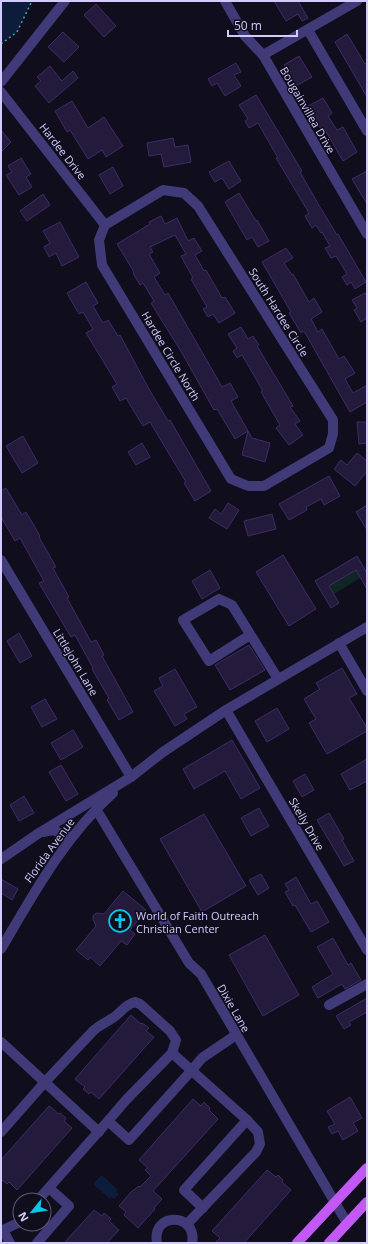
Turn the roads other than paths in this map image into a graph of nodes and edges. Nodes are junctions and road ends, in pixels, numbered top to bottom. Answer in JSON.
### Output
{"nodes":[{"id":1,"x":64,"y":1,"type":"edge"},
{"id":2,"x":225,"y":1,"type":"edge"},
{"id":3,"x":358,"y":1,"type":"edge"},
{"id":4,"x":308,"y":30,"type":"junction"},
{"id":5,"x":263,"y":55,"type":"junction"},
{"id":6,"x":1,"y":82,"type":"edge"},
{"id":7,"x":1,"y":92,"type":"edge"},
{"id":8,"x":367,"y":131,"type":"edge"},
{"id":9,"x":105,"y":224,"type":"junction"},
{"id":10,"x":367,"y":234,"type":"edge"},
{"id":11,"x":248,"y":486,"type":"joint"},
{"id":12,"x":1,"y":560,"type":"edge"},
{"id":13,"x":367,"y":627,"type":"edge"},
{"id":14,"x":250,"y":635,"type":"junction"},
{"id":15,"x":339,"y":643,"type":"junction"},
{"id":16,"x":278,"y":680,"type":"junction"},
{"id":17,"x":367,"y":690,"type":"edge"},
{"id":18,"x":226,"y":710,"type":"junction"},
{"id":19,"x":131,"y":777,"type":"junction"},
{"id":20,"x":96,"y":808,"type":"junction"},
{"id":21,"x":39,"y":833,"type":"junction"},
{"id":22,"x":71,"y":838,"type":"junction"},
{"id":23,"x":1,"y":859,"type":"edge"},
{"id":24,"x":1,"y":949,"type":"edge"},
{"id":25,"x":367,"y":950,"type":"edge"},
{"id":26,"x":367,"y":984,"type":"edge"},
{"id":27,"x":329,"y":1005,"type":"dead end"},
{"id":28,"x":236,"y":1035,"type":"junction"},
{"id":29,"x":1,"y":1042,"type":"edge"},
{"id":30,"x":172,"y":1053,"type":"junction"},
{"id":31,"x":192,"y":1071,"type":"junction"},
{"id":32,"x":45,"y":1082,"type":"junction"},
{"id":33,"x":247,"y":1120,"type":"junction"},
{"id":34,"x":108,"y":1121,"type":"junction"},
{"id":35,"x":1,"y":1132,"type":"edge"},
{"id":36,"x":99,"y":1132,"type":"junction"},
{"id":37,"x":367,"y":1168,"type":"edge"},
{"id":38,"x":49,"y":1188,"type":"junction"},
{"id":39,"x":45,"y":1192,"type":"edge"},
{"id":40,"x":367,"y":1202,"type":"edge"},
{"id":41,"x":334,"y":1203,"type":"junction"},
{"id":42,"x":203,"y":1208,"type":"junction"},
{"id":43,"x":347,"y":1223,"type":"junction"},
{"id":44,"x":187,"y":1224,"type":"junction"},
{"id":45,"x":12,"y":1225,"type":"edge"},
{"id":46,"x":2,"y":1228,"type":"edge"},
{"id":47,"x":10,"y":1243,"type":"edge"},
{"id":48,"x":37,"y":1243,"type":"edge"},
{"id":49,"x":156,"y":1243,"type":"edge"},
{"id":50,"x":192,"y":1243,"type":"edge"},
{"id":51,"x":297,"y":1243,"type":"edge"},
{"id":52,"x":329,"y":1243,"type":"edge"}],
"edges":[{"from":1,"to":6,"type":"street"},
{"from":2,"to":5,"type":"street","name":"Bougainvillea Drive"},
{"from":3,"to":4,"type":"street"},
{"from":4,"to":5,"type":"street"},
{"from":4,"to":8,"type":"street"},
{"from":5,"to":10,"type":"street","name":"Bougainvillea Drive"},
{"from":7,"to":9,"type":"street","name":"Hardee Drive"},
{"from":9,"to":11,"type":"street","name":"Hardee Circle North"},
{"from":9,"to":11,"type":"street","name":"South Hardee Circle"},
{"from":12,"to":19,"type":"street","name":"Littlejohn Lane"},
{"from":13,"to":15,"type":"street"},
{"from":14,"to":14,"type":"street"},
{"from":14,"to":16,"type":"street"},
{"from":15,"to":16,"type":"street"},
{"from":15,"to":17,"type":"street"},
{"from":16,"to":18,"type":"street"},
{"from":18,"to":19,"type":"street"},
{"from":18,"to":25,"type":"street","name":"Skelly Drive"},
{"from":19,"to":20,"type":"street","name":"Florida Avenue"},
{"from":19,"to":21,"type":"street"},
{"from":20,"to":22,"type":"street","name":"Florida Avenue"},
{"from":20,"to":28,"type":"street","name":"Dixie Lane"},
{"from":21,"to":22,"type":"street"},
{"from":21,"to":23,"type":"street"},
{"from":22,"to":24,"type":"street","name":"Florida Avenue"},
{"from":26,"to":27,"type":"street"},
{"from":28,"to":31,"type":"street"},
{"from":28,"to":41,"type":"street","name":"Dixie Lane"},
{"from":29,"to":32,"type":"street"},
{"from":30,"to":31,"type":"street"},
{"from":30,"to":32,"type":"street"},
{"from":30,"to":34,"type":"street"},
{"from":31,"to":33,"type":"street"},
{"from":31,"to":34,"type":"street"},
{"from":32,"to":35,"type":"street"},
{"from":32,"to":36,"type":"street"},
{"from":33,"to":42,"type":"street"},
{"from":33,"to":42,"type":"street"},
{"from":34,"to":36,"type":"street"},
{"from":36,"to":38,"type":"street"},
{"from":37,"to":41,"type":"main road"},
{"from":38,"to":39,"type":"street"},
{"from":38,"to":48,"type":"street"},
{"from":40,"to":43,"type":"main road"},
{"from":41,"to":43,"type":"street","name":"Dixie Lane"},
{"from":41,"to":51,"type":"main road"},
{"from":42,"to":44,"type":"street"},
{"from":43,"to":52,"type":"main road"},
{"from":44,"to":49,"type":"street"},
{"from":44,"to":50,"type":"street"},
{"from":45,"to":46,"type":"street"},
{"from":46,"to":47,"type":"street"}]}
